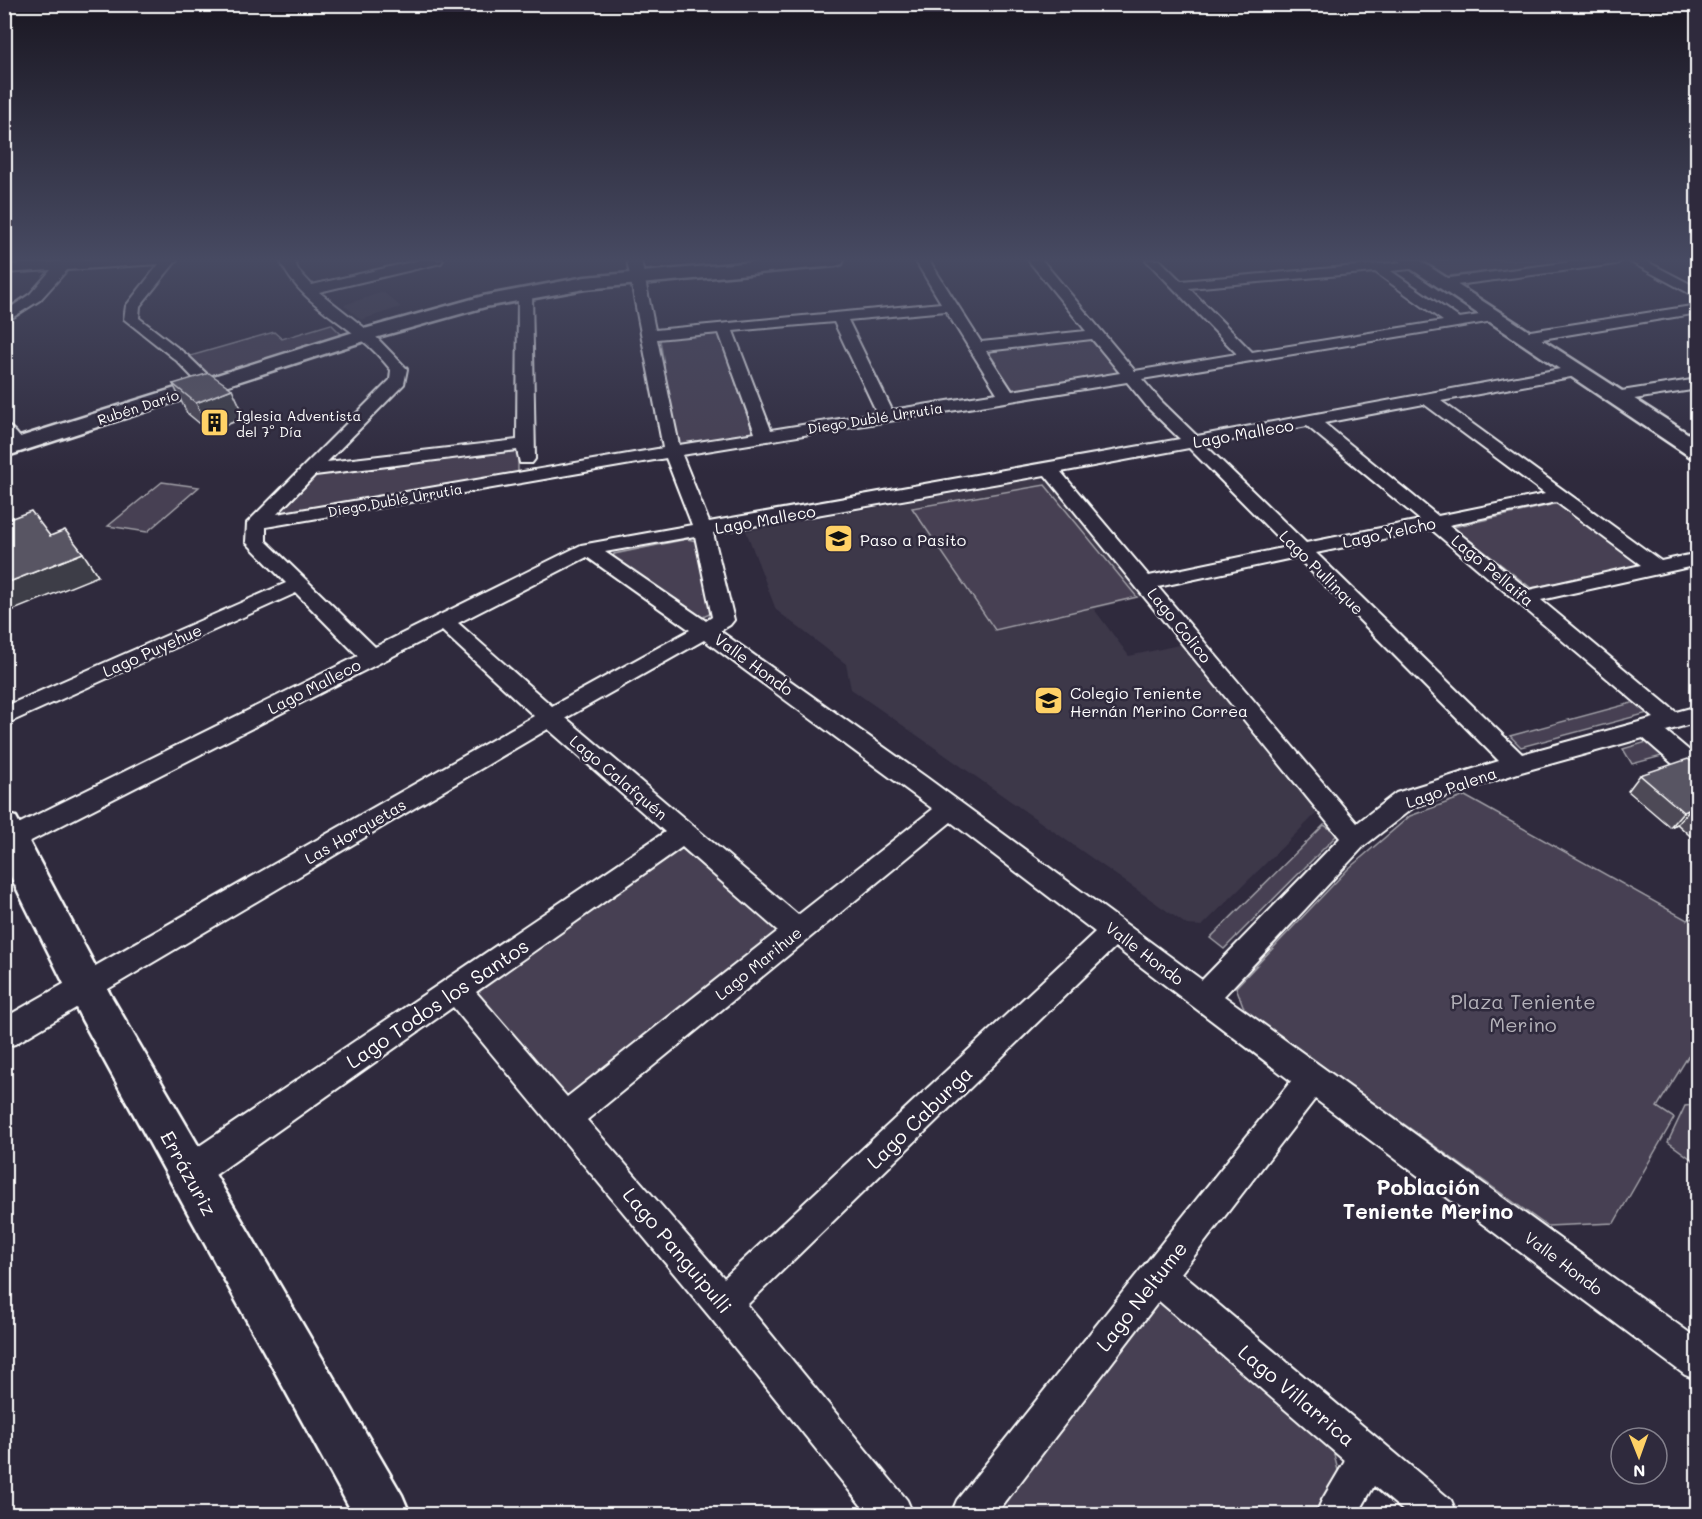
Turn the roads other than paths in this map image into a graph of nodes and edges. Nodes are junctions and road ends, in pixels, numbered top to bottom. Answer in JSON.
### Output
{"nodes":[{"id":1,"x":147,"y":331,"type":"edge"},
{"id":2,"x":360,"y":331,"type":"edge"},
{"id":3,"x":374,"y":331,"type":"edge"},
{"id":4,"x":525,"y":331,"type":"edge"},
{"id":5,"x":647,"y":331,"type":"edge"},
{"id":6,"x":687,"y":331,"type":"edge"},
{"id":7,"x":725,"y":331,"type":"edge"},
{"id":8,"x":846,"y":331,"type":"edge"},
{"id":9,"x":967,"y":331,"type":"edge"},
{"id":10,"x":1094,"y":331,"type":"edge"},
{"id":11,"x":1223,"y":331,"type":"edge"},
{"id":12,"x":1408,"y":331,"type":"edge"},
{"id":13,"x":1515,"y":331,"type":"edge"},
{"id":14,"x":1562,"y":331,"type":"edge"},
{"id":15,"x":364,"y":334,"type":"junction"},
{"id":16,"x":1097,"y":334,"type":"junction"},
{"id":17,"x":648,"y":335,"type":"junction"},
{"id":18,"x":1524,"y":337,"type":"junction"},
{"id":19,"x":977,"y":347,"type":"junction"},
{"id":20,"x":1248,"y":357,"type":"junction"},
{"id":21,"x":1576,"y":371,"type":"junction"},
{"id":22,"x":1131,"y":376,"type":"junction"},
{"id":23,"x":208,"y":384,"type":"junction"},
{"id":24,"x":1698,"y":384,"type":"edge"},
{"id":25,"x":1007,"y":396,"type":"junction"},
{"id":26,"x":1616,"y":397,"type":"junction"},
{"id":27,"x":1427,"y":399,"type":"junction"},
{"id":28,"x":887,"y":416,"type":"junction"},
{"id":29,"x":1311,"y":420,"type":"junction"},
{"id":30,"x":765,"y":436,"type":"junction"},
{"id":31,"x":9,"y":442,"type":"edge"},
{"id":32,"x":1191,"y":442,"type":"junction"},
{"id":33,"x":525,"y":444,"type":"junction"},
{"id":34,"x":1698,"y":451,"type":"edge"},
{"id":35,"x":672,"y":452,"type":"junction"},
{"id":36,"x":1049,"y":469,"type":"junction"},
{"id":37,"x":309,"y":470,"type":"junction"},
{"id":38,"x":526,"y":477,"type":"junction"},
{"id":39,"x":1561,"y":496,"type":"junction"},
{"id":40,"x":1435,"y":522,"type":"junction"},
{"id":41,"x":256,"y":523,"type":"junction"},
{"id":42,"x":703,"y":530,"type":"junction"},
{"id":43,"x":588,"y":549,"type":"junction"},
{"id":44,"x":1300,"y":550,"type":"junction"},
{"id":45,"x":1698,"y":559,"type":"edge"},
{"id":46,"x":1658,"y":568,"type":"junction"},
{"id":47,"x":1146,"y":583,"type":"junction"},
{"id":48,"x":300,"y":584,"type":"junction"},
{"id":49,"x":1525,"y":597,"type":"junction"},
{"id":50,"x":443,"y":621,"type":"junction"},
{"id":51,"x":705,"y":629,"type":"junction"},
{"id":52,"x":371,"y":656,"type":"junction"},
{"id":53,"x":1698,"y":714,"type":"edge"},
{"id":54,"x":4,"y":717,"type":"edge"},
{"id":55,"x":550,"y":717,"type":"junction"},
{"id":56,"x":1672,"y":721,"type":"junction"},
{"id":57,"x":1647,"y":728,"type":"junction"},
{"id":58,"x":1517,"y":764,"type":"junction"},
{"id":59,"x":1698,"y":772,"type":"edge"},
{"id":60,"x":950,"y":809,"type":"junction"},
{"id":61,"x":684,"y":832,"type":"junction"},
{"id":62,"x":8,"y":833,"type":"edge"},
{"id":63,"x":1355,"y":839,"type":"junction"},
{"id":64,"x":1115,"y":930,"type":"junction"},
{"id":65,"x":797,"y":931,"type":"junction"},
{"id":66,"x":86,"y":988,"type":"junction"},
{"id":67,"x":457,"y":991,"type":"junction"},
{"id":68,"x":1204,"y":998,"type":"junction"},
{"id":69,"x":4,"y":1034,"type":"edge"},
{"id":70,"x":1312,"y":1078,"type":"junction"},
{"id":71,"x":566,"y":1117,"type":"junction"},
{"id":72,"x":189,"y":1173,"type":"junction"},
{"id":73,"x":1157,"y":1276,"type":"junction"},
{"id":74,"x":723,"y":1304,"type":"junction"},
{"id":75,"x":1698,"y":1362,"type":"edge"},
{"id":76,"x":1370,"y":1457,"type":"junction"},
{"id":77,"x":383,"y":1515,"type":"edge"},
{"id":78,"x":893,"y":1515,"type":"edge"},
{"id":79,"x":971,"y":1515,"type":"edge"},
{"id":80,"x":1336,"y":1515,"type":"edge"},
{"id":81,"x":1437,"y":1515,"type":"edge"}],
"edges":[{"from":1,"to":23,"type":"street"},
{"from":2,"to":15,"type":"street"},
{"from":3,"to":15,"type":"street","name":"Rubén Darío"},
{"from":4,"to":33,"type":"street"},
{"from":5,"to":17,"type":"street"},
{"from":6,"to":17,"type":"street"},
{"from":7,"to":30,"type":"street"},
{"from":8,"to":28,"type":"street"},
{"from":9,"to":19,"type":"street"},
{"from":10,"to":16,"type":"street","name":"Lago Pullinque"},
{"from":11,"to":20,"type":"street"},
{"from":12,"to":20,"type":"street","name":"Diego Dublé Urrutia"},
{"from":13,"to":18,"type":"street"},
{"from":14,"to":18,"type":"street"},
{"from":15,"to":23,"type":"street","name":"Rubén Darío"},
{"from":15,"to":37,"type":"street"},
{"from":16,"to":19,"type":"street"},
{"from":16,"to":22,"type":"street","name":"Lago Pullinque"},
{"from":17,"to":35,"type":"street"},
{"from":18,"to":21,"type":"street"},
{"from":19,"to":25,"type":"street"},
{"from":20,"to":22,"type":"street","name":"Diego Dublé Urrutia"},
{"from":21,"to":26,"type":"street"},
{"from":21,"to":27,"type":"street","name":"Lago Malleco"},
{"from":22,"to":25,"type":"street","name":"Diego Dublé Urrutia"},
{"from":22,"to":32,"type":"street","name":"Lago Pullinque"},
{"from":23,"to":31,"type":"street","name":"Rubén Darío"},
{"from":24,"to":26,"type":"street"},
{"from":25,"to":28,"type":"street","name":"Diego Dublé Urrutia"},
{"from":26,"to":34,"type":"street"},
{"from":27,"to":29,"type":"street","name":"Lago Malleco"},
{"from":27,"to":39,"type":"street"},
{"from":28,"to":30,"type":"street","name":"Diego Dublé Urrutia"},
{"from":29,"to":32,"type":"street","name":"Lago Malleco"},
{"from":29,"to":40,"type":"street","name":"Lago Pellaifa"},
{"from":30,"to":35,"type":"street","name":"Diego Dublé Urrutia"},
{"from":32,"to":36,"type":"street","name":"Lago Malleco"},
{"from":32,"to":44,"type":"street","name":"Lago Pullinque"},
{"from":33,"to":37,"type":"street"},
{"from":33,"to":38,"type":"street"},
{"from":35,"to":38,"type":"street","name":"Diego Dublé Urrutia"},
{"from":35,"to":42,"type":"street"},
{"from":36,"to":42,"type":"street","name":"Lago Malleco"},
{"from":36,"to":47,"type":"street","name":"Lago Colico"},
{"from":37,"to":41,"type":"street"},
{"from":38,"to":41,"type":"street","name":"Diego Dublé Urrutia"},
{"from":39,"to":40,"type":"street","name":"Lago Yelcho"},
{"from":39,"to":46,"type":"street"},
{"from":40,"to":44,"type":"street","name":"Lago Yelcho"},
{"from":40,"to":49,"type":"street","name":"Lago Pellaifa"},
{"from":41,"to":48,"type":"street"},
{"from":42,"to":43,"type":"street","name":"Lago Malleco"},
{"from":42,"to":51,"type":"street"},
{"from":43,"to":50,"type":"street","name":"Lago Malleco"},
{"from":43,"to":51,"type":"street","name":"Valle Hondo"},
{"from":44,"to":47,"type":"street","name":"Lago Yelcho"},
{"from":44,"to":58,"type":"street","name":"Lago Pullinque"},
{"from":45,"to":46,"type":"street"},
{"from":46,"to":49,"type":"street"},
{"from":47,"to":63,"type":"street","name":"Lago Colico"},
{"from":48,"to":52,"type":"street"},
{"from":48,"to":54,"type":"street","name":"Lago Puyehue"},
{"from":49,"to":56,"type":"street","name":"Lago Pellaifa"},
{"from":50,"to":52,"type":"street","name":"Lago Malleco"},
{"from":50,"to":55,"type":"street","name":"Lago Calafquén"},
{"from":51,"to":55,"type":"street","name":"Las Horquetas"},
{"from":51,"to":60,"type":"street","name":"Valle Hondo"},
{"from":52,"to":62,"type":"street","name":"Lago Malleco"},
{"from":53,"to":56,"type":"street","name":"Lago Palena"},
{"from":55,"to":61,"type":"street","name":"Lago Calafquén"},
{"from":55,"to":66,"type":"street","name":"Las Horquetas"},
{"from":56,"to":57,"type":"street","name":"Lago Palena"},
{"from":57,"to":58,"type":"street","name":"Lago Palena"},
{"from":57,"to":59,"type":"street"},
{"from":58,"to":63,"type":"street","name":"Lago Palena"},
{"from":60,"to":64,"type":"street","name":"Valle Hondo"},
{"from":60,"to":65,"type":"street","name":"Lago Marihue"},
{"from":61,"to":65,"type":"street","name":"Lago Calafquén"},
{"from":61,"to":67,"type":"street","name":"Lago Todos los Santos"},
{"from":62,"to":66,"type":"street","name":"Errázuriz"},
{"from":63,"to":68,"type":"street","name":"Lago Palena"},
{"from":64,"to":68,"type":"street","name":"Valle Hondo"},
{"from":64,"to":74,"type":"street","name":"Lago Caburga"},
{"from":65,"to":71,"type":"street","name":"Lago Marihue"},
{"from":66,"to":69,"type":"street","name":"Las Horquetas"},
{"from":66,"to":72,"type":"street","name":"Errázuriz"},
{"from":67,"to":71,"type":"street","name":"Lago Panguipulli"},
{"from":67,"to":72,"type":"street","name":"Lago Todos los Santos"},
{"from":68,"to":70,"type":"street","name":"Valle Hondo"},
{"from":70,"to":73,"type":"street","name":"Lago Neltume"},
{"from":70,"to":75,"type":"street","name":"Valle Hondo"},
{"from":71,"to":74,"type":"street","name":"Lago Panguipulli"},
{"from":72,"to":77,"type":"street","name":"Errázuriz"},
{"from":73,"to":76,"type":"street","name":"Lago Villarrica"},
{"from":73,"to":79,"type":"street","name":"Lago Neltume"},
{"from":74,"to":78,"type":"street","name":"Lago Panguipulli"},
{"from":76,"to":80,"type":"street"},
{"from":76,"to":81,"type":"street","name":"Lago Villarrica"}]}
